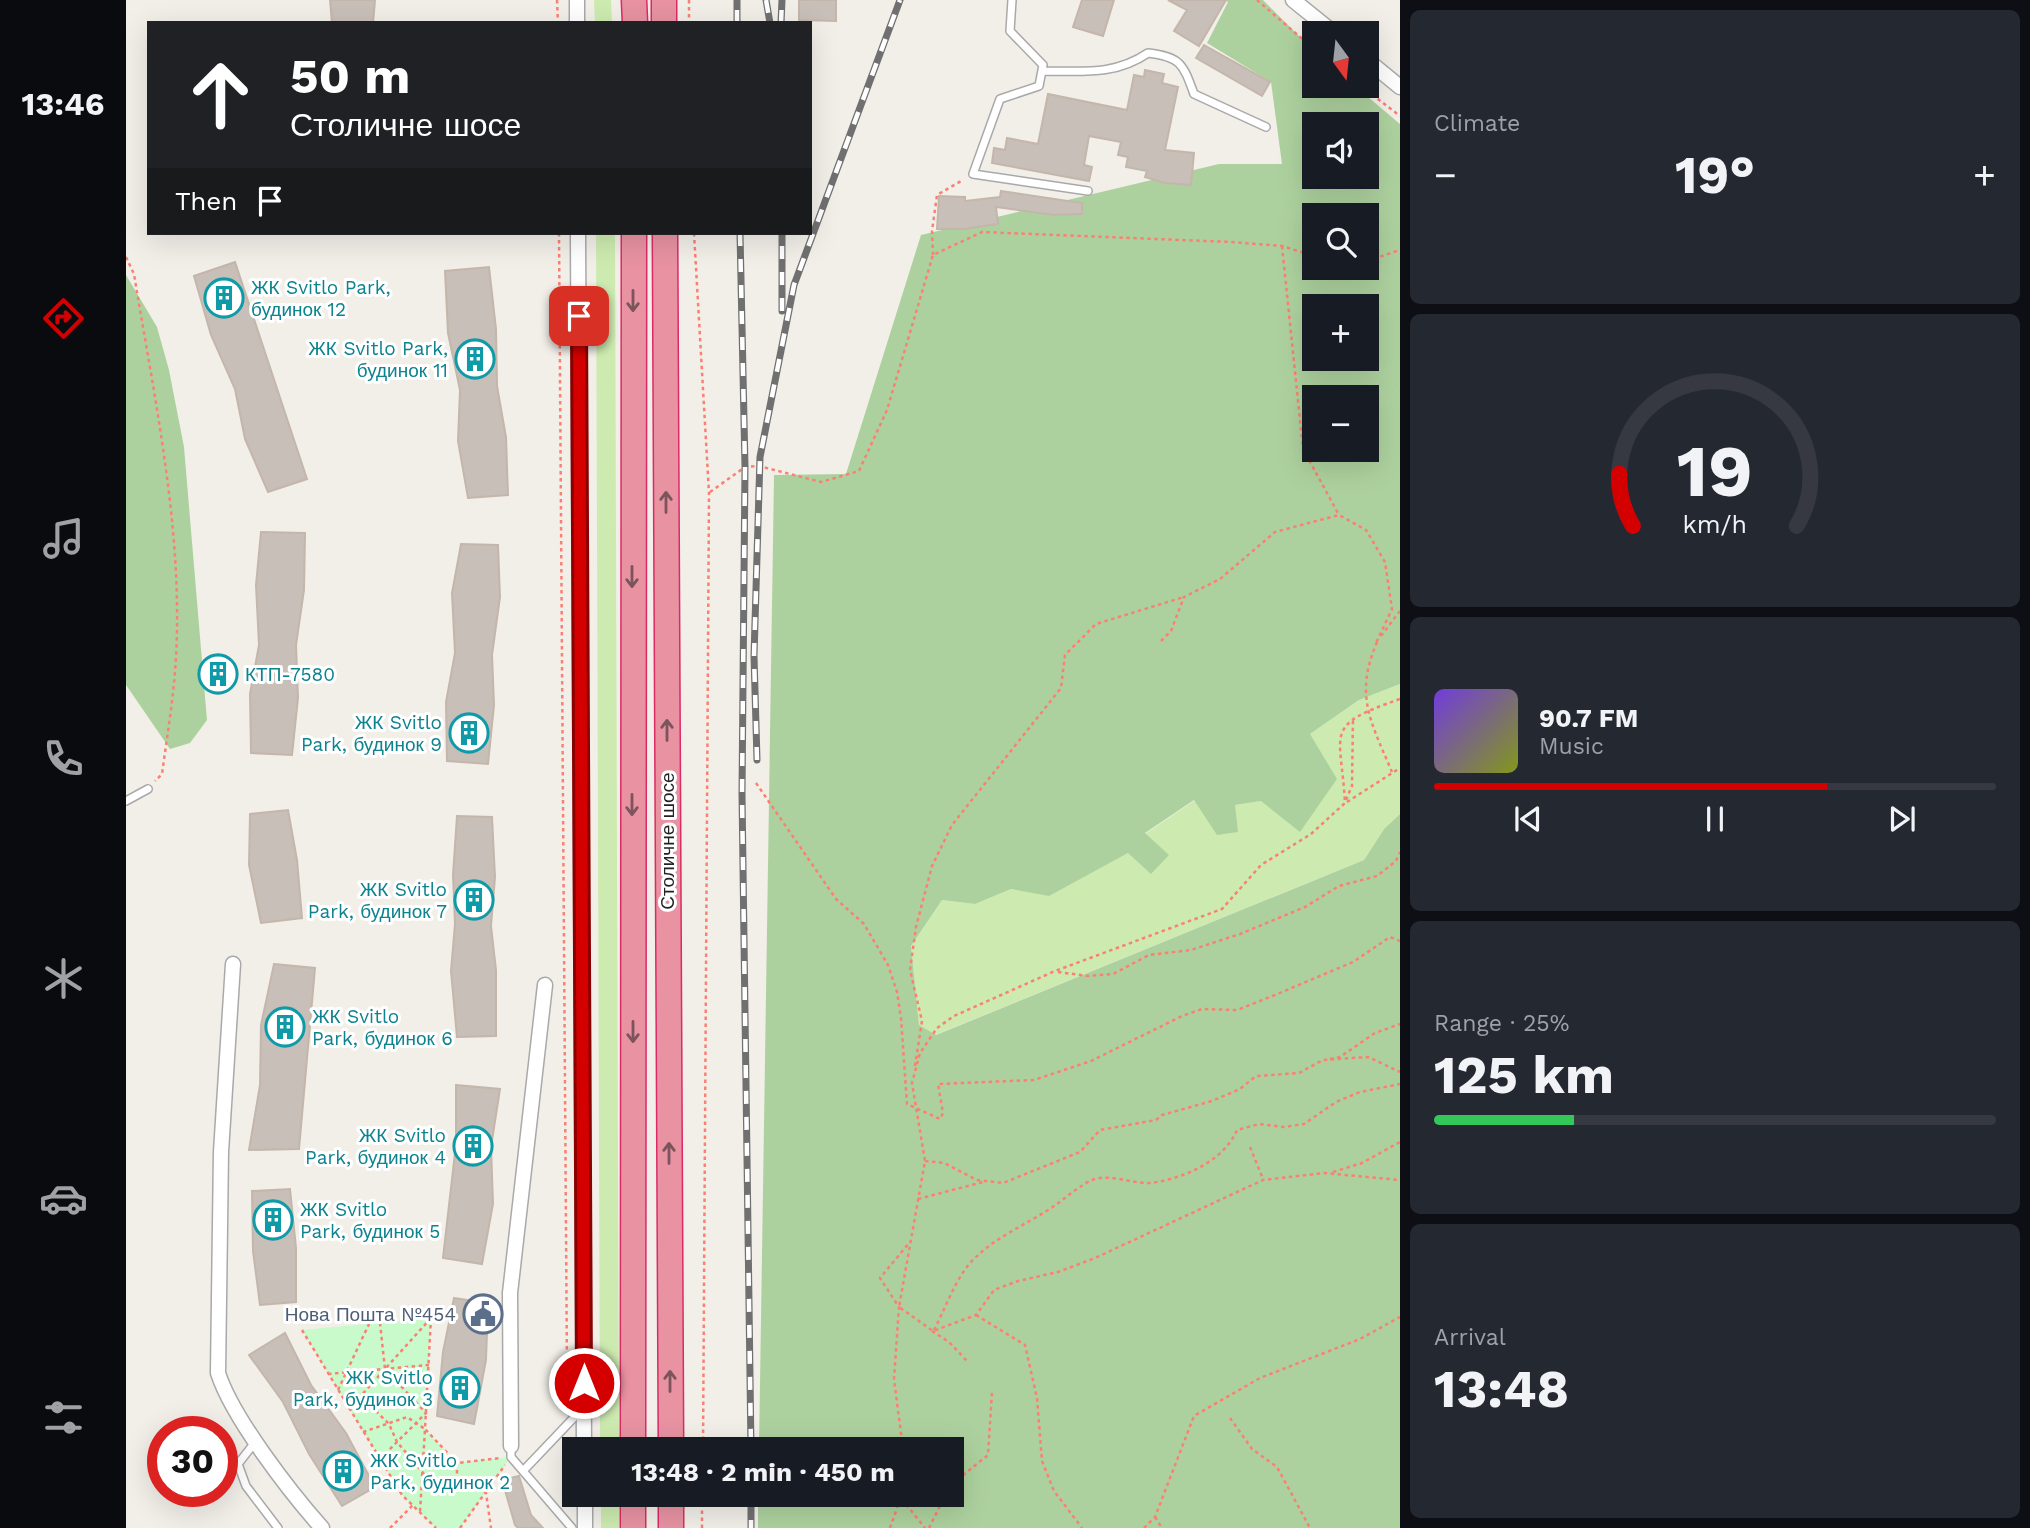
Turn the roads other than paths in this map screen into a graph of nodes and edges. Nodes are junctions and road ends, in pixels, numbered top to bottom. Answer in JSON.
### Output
{"nodes":[{"id":1,"x":577,"y":0,"type":"edge"},
{"id":2,"x":634,"y":0,"type":"edge"},
{"id":3,"x":664,"y":0,"type":"edge"},
{"id":4,"x":1012,"y":0,"type":"edge"},
{"id":5,"x":1293,"y":0,"type":"edge"},
{"id":6,"x":577,"y":21,"type":"edge"},
{"id":7,"x":635,"y":21,"type":"edge"},
{"id":8,"x":664,"y":21,"type":"edge"},
{"id":9,"x":1319,"y":21,"type":"edge"},
{"id":10,"x":1379,"y":70,"type":"edge"},
{"id":11,"x":1042,"y":71,"type":"junction"},
{"id":12,"x":1400,"y":87,"type":"edge"},
{"id":13,"x":1266,"y":127,"type":"dead end"},
{"id":14,"x":1088,"y":191,"type":"dead end"},
{"id":15,"x":578,"y":235,"type":"edge"},
{"id":16,"x":634,"y":235,"type":"edge"},
{"id":17,"x":665,"y":235,"type":"edge"},
{"id":18,"x":149,"y":789,"type":"road end"},
{"id":19,"x":126,"y":801,"type":"edge"},
{"id":20,"x":233,"y":964,"type":"dead end"},
{"id":21,"x":545,"y":985,"type":"dead end"},
{"id":22,"x":584,"y":1408,"type":"junction"},
{"id":23,"x":584,"y":1437,"type":"edge"},
{"id":24,"x":633,"y":1437,"type":"edge"},
{"id":25,"x":671,"y":1437,"type":"edge"},
{"id":26,"x":257,"y":1441,"type":"junction"},
{"id":27,"x":511,"y":1451,"type":"joint"},
{"id":28,"x":523,"y":1471,"type":"junction"},
{"id":29,"x":585,"y":1507,"type":"edge"},
{"id":30,"x":633,"y":1507,"type":"edge"},
{"id":31,"x":671,"y":1507,"type":"edge"},
{"id":32,"x":571,"y":1527,"type":"edge"},
{"id":33,"x":278,"y":1528,"type":"edge"},
{"id":34,"x":322,"y":1528,"type":"edge"},
{"id":35,"x":585,"y":1528,"type":"edge"},
{"id":36,"x":633,"y":1528,"type":"edge"},
{"id":37,"x":671,"y":1528,"type":"edge"}],
"edges":[{"from":1,"to":6,"type":"street"},
{"from":2,"to":7,"type":"highway"},
{"from":3,"to":8,"type":"highway"},
{"from":4,"to":11,"type":"lane"},
{"from":5,"to":9,"type":"street"},
{"from":10,"to":12,"type":"street"},
{"from":11,"to":13,"type":"lane"},
{"from":11,"to":14,"type":"lane"},
{"from":15,"to":22,"type":"street"},
{"from":16,"to":24,"type":"highway","name":"Столичне шосе","one_way":true},
{"from":25,"to":17,"type":"highway","name":"Столичне шосе","one_way":true},
{"from":18,"to":19,"type":"lane"},
{"from":20,"to":26,"type":"street"},
{"from":21,"to":27,"type":"street"},
{"from":22,"to":23,"type":"street"},
{"from":22,"to":28,"type":"lane"},
{"from":26,"to":33,"type":"lane"},
{"from":26,"to":34,"type":"street"},
{"from":27,"to":28,"type":"lane"},
{"from":28,"to":32,"type":"lane"},
{"from":29,"to":35,"type":"street"},
{"from":30,"to":36,"type":"highway"},
{"from":31,"to":37,"type":"highway"}]}
